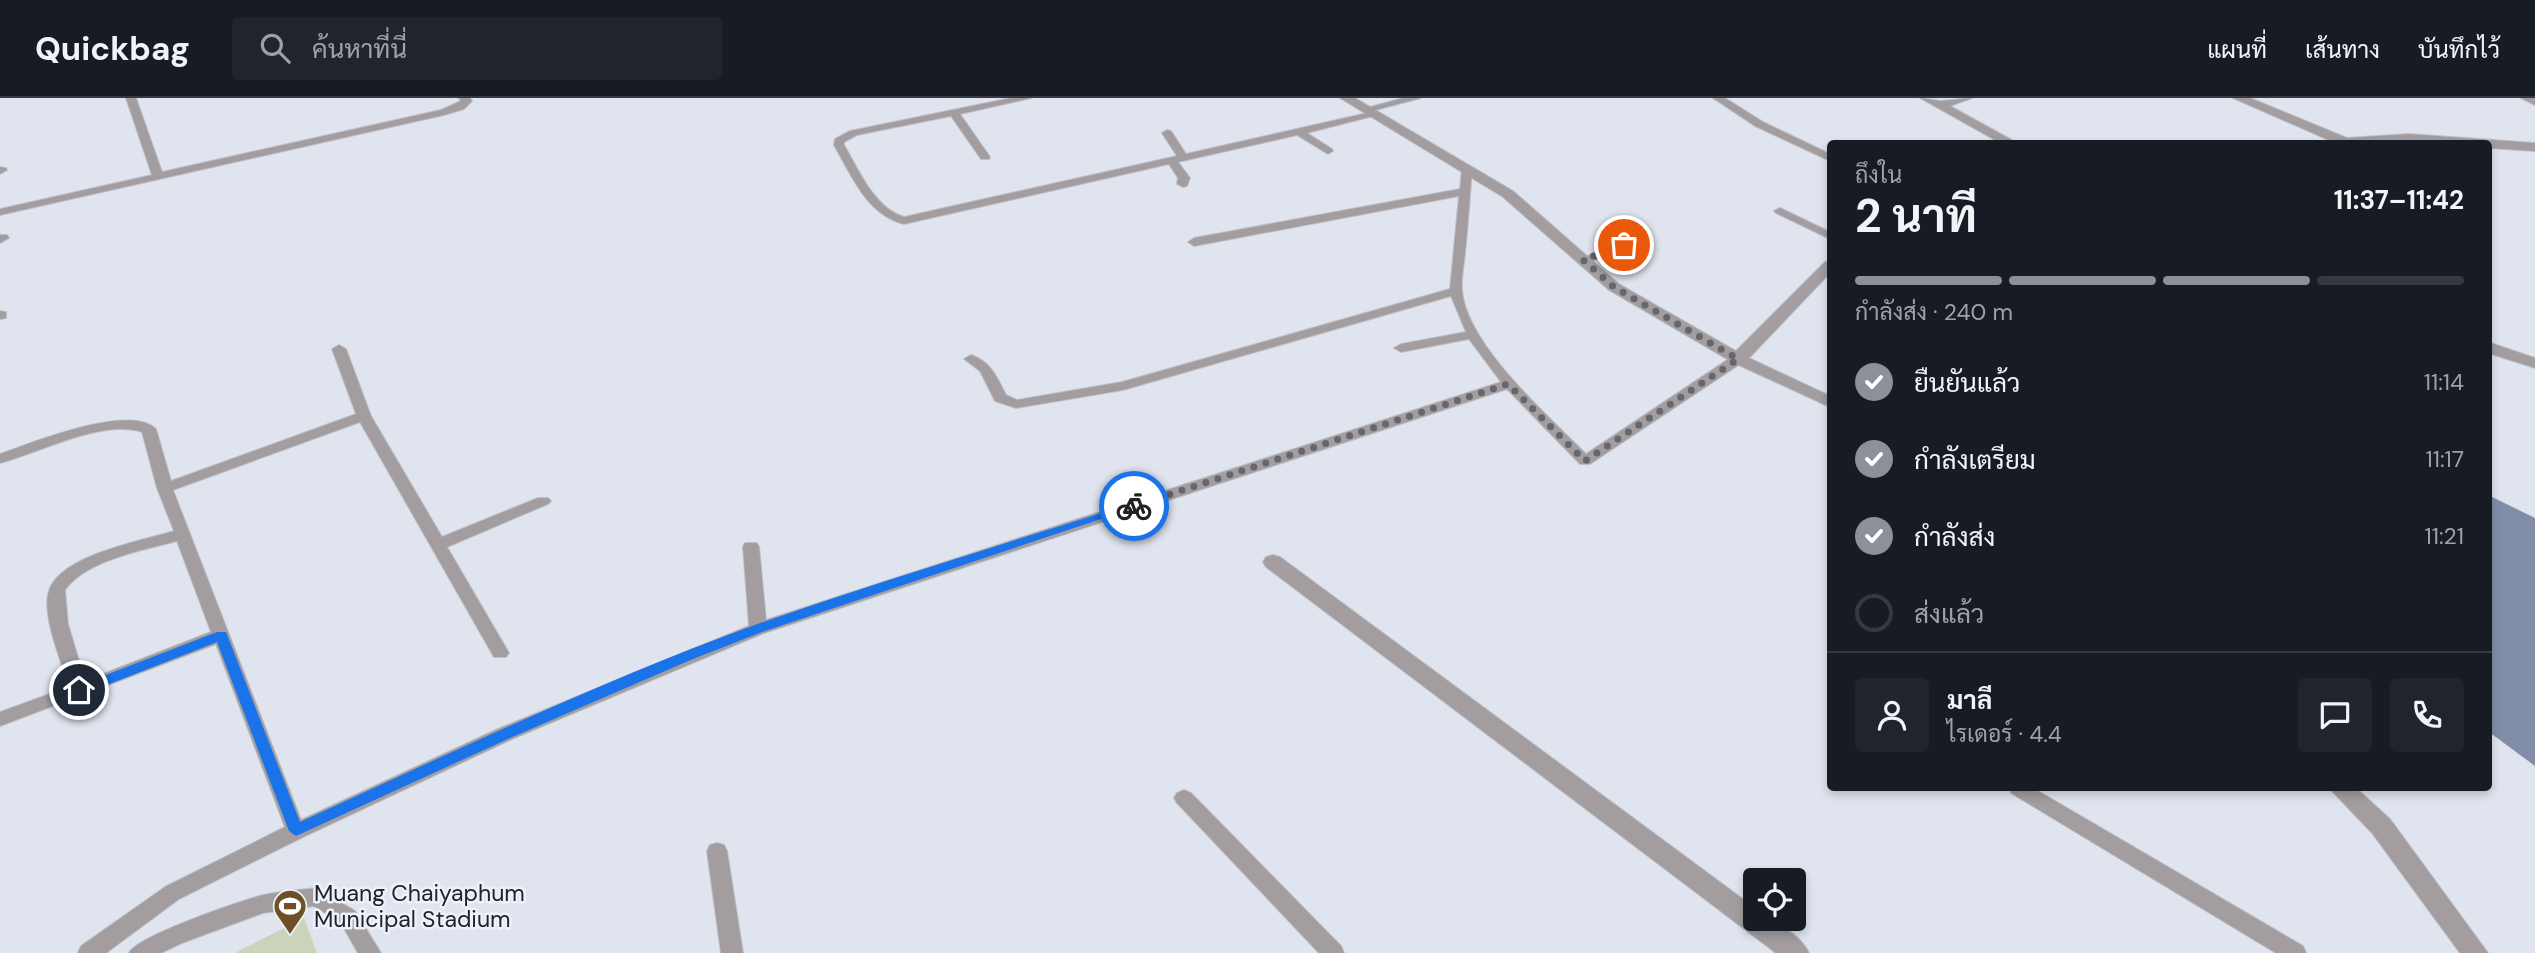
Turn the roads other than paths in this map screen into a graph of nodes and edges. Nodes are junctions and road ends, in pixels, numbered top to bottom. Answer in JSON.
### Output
{"nodes":[{"id":1,"x":131,"y":98,"type":"edge"},
{"id":2,"x":464,"y":98,"type":"edge"},
{"id":3,"x":1026,"y":98,"type":"edge"},
{"id":4,"x":1346,"y":98,"type":"edge"},
{"id":5,"x":1416,"y":98,"type":"edge"},
{"id":6,"x":1718,"y":98,"type":"edge"},
{"id":7,"x":1926,"y":98,"type":"edge"},
{"id":8,"x":1966,"y":98,"type":"edge"},
{"id":9,"x":2239,"y":98,"type":"edge"},
{"id":10,"x":2528,"y":98,"type":"edge"},
{"id":11,"x":1748,"y":100,"type":"dead end"},
{"id":12,"x":2535,"y":101,"type":"edge"},
{"id":13,"x":1939,"y":105,"type":"junction"},
{"id":14,"x":1733,"y":108,"type":"junction"},
{"id":15,"x":1372,"y":112,"type":"junction"},
{"id":16,"x":954,"y":113,"type":"junction"},
{"id":17,"x":1299,"y":132,"type":"junction"},
{"id":18,"x":1167,"y":133,"type":"dead end"},
{"id":19,"x":2005,"y":140,"type":"edge"},
{"id":20,"x":2334,"y":140,"type":"edge"},
{"id":21,"x":2410,"y":140,"type":"edge"},
{"id":22,"x":2457,"y":140,"type":"edge"},
{"id":23,"x":2492,"y":143,"type":"edge"},
{"id":24,"x":2535,"y":147,"type":"edge"},
{"id":25,"x":1328,"y":151,"type":"dead end"},
{"id":26,"x":985,"y":157,"type":"dead end"},
{"id":27,"x":1827,"y":157,"type":"edge"},
{"id":28,"x":1184,"y":158,"type":"junction"},
{"id":29,"x":1172,"y":160,"type":"junction"},
{"id":30,"x":1467,"y":168,"type":"junction"},
{"id":31,"x":158,"y":177,"type":"junction"},
{"id":32,"x":1184,"y":184,"type":"dead end"},
{"id":33,"x":1466,"y":191,"type":"junction"},
{"id":34,"x":1780,"y":211,"type":"dead end"},
{"id":35,"x":0,"y":212,"type":"edge"},
{"id":36,"x":1827,"y":234,"type":"edge"},
{"id":37,"x":1644,"y":238,"type":"dead end"},
{"id":38,"x":1194,"y":242,"type":"dead end"},
{"id":39,"x":1583,"y":260,"type":"junction"},
{"id":40,"x":1827,"y":268,"type":"edge"},
{"id":41,"x":1456,"y":291,"type":"junction"},
{"id":42,"x":1474,"y":334,"type":"junction"},
{"id":43,"x":1401,"y":348,"type":"dead end"},
{"id":44,"x":2492,"y":348,"type":"edge"},
{"id":45,"x":339,"y":349,"type":"dead end"},
{"id":46,"x":971,"y":359,"type":"dead end"},
{"id":47,"x":1738,"y":359,"type":"junction"},
{"id":48,"x":2535,"y":363,"type":"edge"},
{"id":49,"x":1508,"y":384,"type":"junction"},
{"id":50,"x":1827,"y":401,"type":"edge"},
{"id":51,"x":364,"y":416,"type":"junction"},
{"id":52,"x":0,"y":459,"type":"edge"},
{"id":53,"x":165,"y":488,"type":"junction"},
{"id":54,"x":543,"y":501,"type":"dead end"},
{"id":55,"x":183,"y":534,"type":"junction"},
{"id":56,"x":438,"y":545,"type":"junction"},
{"id":57,"x":751,"y":547,"type":"dead end"},
{"id":58,"x":1273,"y":562,"type":"dead end"},
{"id":59,"x":758,"y":629,"type":"junction"},
{"id":60,"x":221,"y":635,"type":"junction"},
{"id":61,"x":500,"y":653,"type":"dead end"},
{"id":62,"x":79,"y":690,"type":"junction"},
{"id":63,"x":0,"y":719,"type":"edge"},
{"id":64,"x":2023,"y":791,"type":"edge"},
{"id":65,"x":2344,"y":791,"type":"edge"},
{"id":66,"x":1184,"y":798,"type":"dead end"},
{"id":67,"x":296,"y":831,"type":"junction"},
{"id":68,"x":717,"y":851,"type":"dead end"},
{"id":69,"x":89,"y":953,"type":"edge"},
{"id":70,"x":140,"y":953,"type":"edge"},
{"id":71,"x":370,"y":953,"type":"edge"},
{"id":72,"x":732,"y":953,"type":"edge"},
{"id":73,"x":1333,"y":953,"type":"edge"},
{"id":74,"x":1796,"y":953,"type":"edge"},
{"id":75,"x":2295,"y":953,"type":"edge"},
{"id":76,"x":2475,"y":953,"type":"edge"}],
"edges":[{"from":1,"to":31,"type":"lane"},
{"from":2,"to":31,"type":"lane"},
{"from":3,"to":16,"type":"lane"},
{"from":4,"to":15,"type":"street"},
{"from":5,"to":15,"type":"lane"},
{"from":6,"to":14,"type":"lane"},
{"from":7,"to":13,"type":"street"},
{"from":8,"to":13,"type":"street"},
{"from":9,"to":20,"type":"street"},
{"from":10,"to":12,"type":"street"},
{"from":11,"to":14,"type":"lane"},
{"from":13,"to":19,"type":"street"},
{"from":14,"to":27,"type":"lane"},
{"from":15,"to":17,"type":"lane"},
{"from":15,"to":30,"type":"street"},
{"from":16,"to":26,"type":"lane"},
{"from":16,"to":29,"type":"lane"},
{"from":17,"to":25,"type":"lane"},
{"from":17,"to":28,"type":"lane"},
{"from":18,"to":28,"type":"lane"},
{"from":21,"to":22,"type":"street"},
{"from":23,"to":24,"type":"street"},
{"from":28,"to":29,"type":"lane"},
{"from":29,"to":32,"type":"lane"},
{"from":30,"to":33,"type":"lane"},
{"from":30,"to":39,"type":"street"},
{"from":31,"to":35,"type":"lane"},
{"from":33,"to":38,"type":"lane"},
{"from":33,"to":41,"type":"lane"},
{"from":34,"to":36,"type":"lane"},
{"from":37,"to":39,"type":"lane"},
{"from":39,"to":47,"type":"street"},
{"from":40,"to":47,"type":"street"},
{"from":41,"to":42,"type":"lane"},
{"from":41,"to":46,"type":"lane"},
{"from":42,"to":43,"type":"lane"},
{"from":42,"to":49,"type":"lane"},
{"from":44,"to":48,"type":"street"},
{"from":45,"to":51,"type":"lane"},
{"from":47,"to":49,"type":"lane"},
{"from":47,"to":50,"type":"street"},
{"from":49,"to":59,"type":"lane"},
{"from":51,"to":53,"type":"lane"},
{"from":51,"to":56,"type":"lane"},
{"from":52,"to":53,"type":"lane"},
{"from":53,"to":55,"type":"lane"},
{"from":54,"to":56,"type":"lane"},
{"from":55,"to":60,"type":"lane"},
{"from":55,"to":62,"type":"lane"},
{"from":56,"to":61,"type":"lane"},
{"from":57,"to":59,"type":"lane"},
{"from":58,"to":74,"type":"street"},
{"from":59,"to":67,"type":"lane"},
{"from":60,"to":62,"type":"lane"},
{"from":60,"to":67,"type":"lane"},
{"from":62,"to":63,"type":"lane"},
{"from":64,"to":75,"type":"lane"},
{"from":65,"to":76,"type":"street"},
{"from":66,"to":73,"type":"lane"},
{"from":67,"to":69,"type":"lane"},
{"from":68,"to":72,"type":"lane"},
{"from":70,"to":71,"type":"lane"}]}
